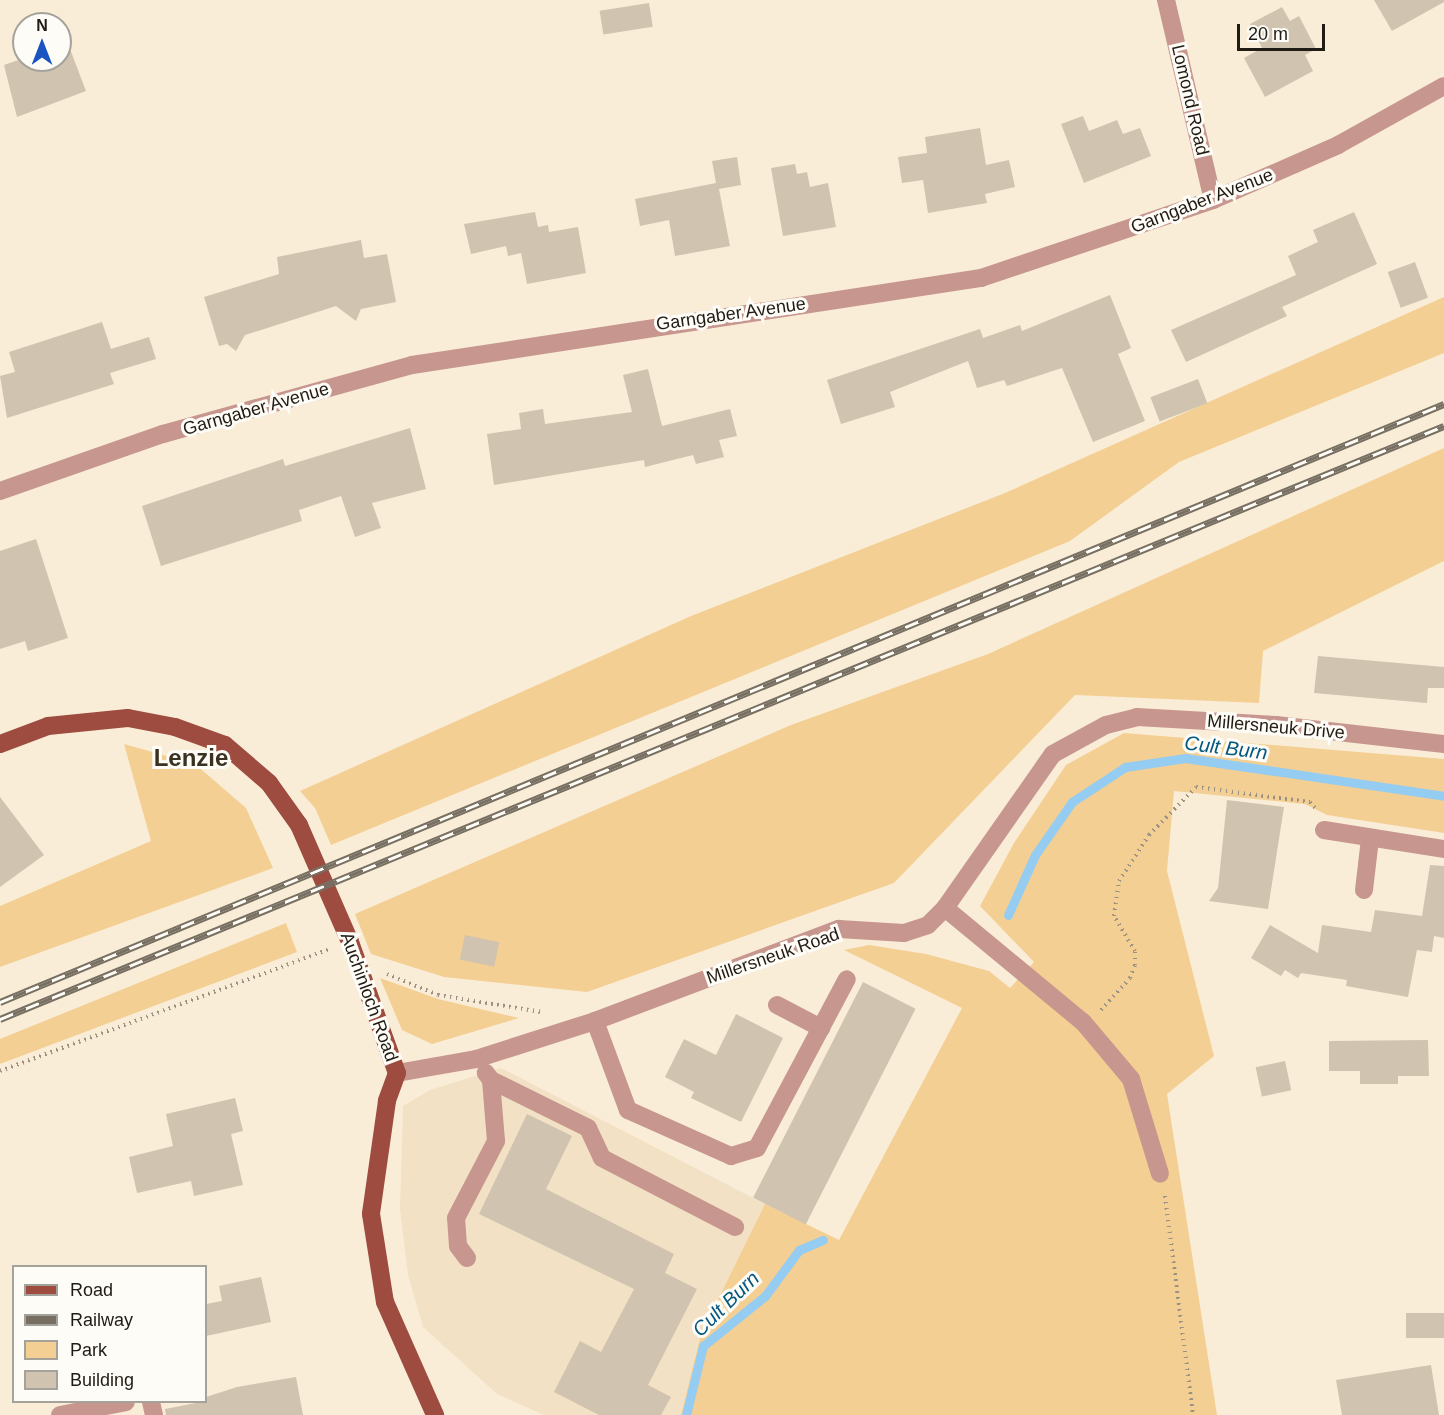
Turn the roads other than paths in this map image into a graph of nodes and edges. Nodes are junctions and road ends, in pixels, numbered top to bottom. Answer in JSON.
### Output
{"nodes":[{"id":1,"x":1166,"y":0,"type":"edge"},
{"id":2,"x":1444,"y":86,"type":"edge"},
{"id":3,"x":1213,"y":200,"type":"junction"},
{"id":4,"x":0,"y":491,"type":"edge"},
{"id":5,"x":0,"y":744,"type":"edge"},
{"id":6,"x":1444,"y":744,"type":"edge"},
{"id":7,"x":1324,"y":830,"type":"road end"},
{"id":8,"x":1370,"y":838,"type":"junction"},
{"id":9,"x":1444,"y":849,"type":"edge"},
{"id":10,"x":1364,"y":890,"type":"dead end"},
{"id":11,"x":945,"y":908,"type":"junction"},
{"id":12,"x":847,"y":979,"type":"dead end"},
{"id":13,"x":777,"y":1005,"type":"dead end"},
{"id":14,"x":595,"y":1021,"type":"junction"},
{"id":15,"x":821,"y":1028,"type":"junction"},
{"id":16,"x":476,"y":1059,"type":"junction"},
{"id":17,"x":397,"y":1072,"type":"junction"},
{"id":18,"x":491,"y":1080,"type":"junction"},
{"id":19,"x":1160,"y":1174,"type":"road end"},
{"id":20,"x":735,"y":1227,"type":"dead end"},
{"id":21,"x":467,"y":1258,"type":"dead end"},
{"id":22,"x":117,"y":1403,"type":"edge"},
{"id":23,"x":60,"y":1415,"type":"edge"},
{"id":24,"x":435,"y":1415,"type":"edge"}],
"edges":[{"from":1,"to":3,"type":"street","name":"Lomond Road"},
{"from":2,"to":3,"type":"street","name":"Garngaber Avenue"},
{"from":3,"to":4,"type":"street","name":"Garngaber Avenue"},
{"from":5,"to":17,"type":"main road","name":"Auchinloch Road"},
{"from":6,"to":11,"type":"street","name":"Millersneuk Drive"},
{"from":7,"to":8,"type":"street"},
{"from":8,"to":9,"type":"street"},
{"from":8,"to":10,"type":"street"},
{"from":11,"to":14,"type":"street","name":"Millersneuk Road"},
{"from":11,"to":19,"type":"street"},
{"from":12,"to":15,"type":"street"},
{"from":13,"to":15,"type":"street"},
{"from":14,"to":15,"type":"street"},
{"from":14,"to":16,"type":"street","name":"Millersneuk Road"},
{"from":16,"to":17,"type":"street","name":"Millersneuk Road"},
{"from":16,"to":18,"type":"street"},
{"from":17,"to":24,"type":"main road","name":"Auchinloch Road"},
{"from":18,"to":20,"type":"street"},
{"from":18,"to":21,"type":"street"},
{"from":22,"to":23,"type":"street"}]}
